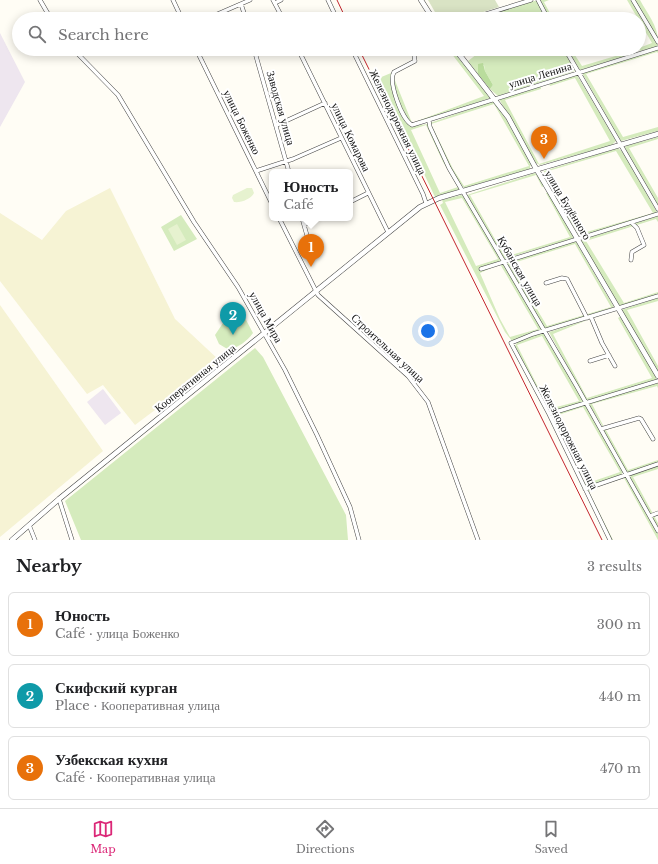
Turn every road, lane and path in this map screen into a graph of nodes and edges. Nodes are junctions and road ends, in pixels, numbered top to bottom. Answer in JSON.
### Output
{"nodes":[{"id":1,"x":40,"y":0,"type":"edge"},
{"id":2,"x":173,"y":0,"type":"edge"},
{"id":3,"x":250,"y":0,"type":"edge"},
{"id":4,"x":281,"y":0,"type":"edge"},
{"id":5,"x":328,"y":0,"type":"edge"},
{"id":6,"x":421,"y":0,"type":"edge"},
{"id":7,"x":531,"y":0,"type":"edge"},
{"id":8,"x":538,"y":0,"type":"edge"},
{"id":9,"x":634,"y":0,"type":"edge"},
{"id":10,"x":274,"y":2,"type":"edge"},
{"id":11,"x":241,"y":4,"type":"junction"},
{"id":12,"x":47,"y":12,"type":"edge"},
{"id":13,"x":179,"y":12,"type":"edge"},
{"id":14,"x":222,"y":12,"type":"edge"},
{"id":15,"x":244,"y":12,"type":"edge"},
{"id":16,"x":279,"y":12,"type":"edge"},
{"id":17,"x":334,"y":12,"type":"edge"},
{"id":18,"x":429,"y":12,"type":"edge"},
{"id":19,"x":492,"y":12,"type":"edge"},
{"id":20,"x":544,"y":12,"type":"edge"},
{"id":21,"x":641,"y":12,"type":"edge"},
{"id":22,"x":646,"y":21,"type":"edge"},
{"id":23,"x":658,"y":42,"type":"edge"},
{"id":24,"x":658,"y":48,"type":"edge"},
{"id":25,"x":646,"y":52,"type":"edge"},
{"id":26,"x":80,"y":56,"type":"edge"},
{"id":27,"x":199,"y":56,"type":"edge"},
{"id":28,"x":256,"y":56,"type":"edge"},
{"id":29,"x":302,"y":56,"type":"edge"},
{"id":30,"x":356,"y":56,"type":"edge"},
{"id":31,"x":414,"y":56,"type":"edge"},
{"id":32,"x":461,"y":56,"type":"edge"},
{"id":33,"x":569,"y":56,"type":"edge"},
{"id":34,"x":632,"y":56,"type":"edge"},
{"id":35,"x":579,"y":72,"type":"junction"},
{"id":36,"x":494,"y":98,"type":"junction"},
{"id":37,"x":325,"y":103,"type":"junction"},
{"id":38,"x":429,"y":121,"type":"junction"},
{"id":39,"x":277,"y":125,"type":"junction"},
{"id":40,"x":658,"y":134,"type":"edge"},
{"id":41,"x":341,"y":138,"type":"junction"},
{"id":42,"x":620,"y":145,"type":"junction"},
{"id":43,"x":286,"y":160,"type":"junction"},
{"id":44,"x":288,"y":169,"type":"edge"},
{"id":45,"x":537,"y":170,"type":"junction"},
{"id":46,"x":256,"y":171,"type":"junction"},
{"id":47,"x":464,"y":191,"type":"junction"},
{"id":48,"x":368,"y":193,"type":"junction"},
{"id":49,"x":269,"y":198,"type":"edge"},
{"id":50,"x":353,"y":200,"type":"edge"},
{"id":51,"x":426,"y":203,"type":"junction"},
{"id":52,"x":658,"y":209,"type":"edge"},
{"id":53,"x":658,"y":214,"type":"edge"},
{"id":54,"x":281,"y":221,"type":"edge"},
{"id":55,"x":303,"y":221,"type":"edge"},
{"id":56,"x":311,"y":221,"type":"edge"},
{"id":57,"x":632,"y":223,"type":"junction"},
{"id":58,"x":304,"y":225,"type":"junction"},
{"id":59,"x":388,"y":232,"type":"junction"},
{"id":60,"x":578,"y":239,"type":"junction"},
{"id":61,"x":312,"y":253,"type":"dead end"},
{"id":62,"x":632,"y":260,"type":"dead end"},
{"id":63,"x":503,"y":262,"type":"junction"},
{"id":64,"x":481,"y":268,"type":"dead end"},
{"id":65,"x":546,"y":282,"type":"dead end"},
{"id":66,"x":316,"y":291,"type":"junction"},
{"id":67,"x":658,"y":296,"type":"edge"},
{"id":68,"x":619,"y":308,"type":"junction"},
{"id":69,"x":589,"y":318,"type":"junction"},
{"id":70,"x":544,"y":331,"type":"junction"},
{"id":71,"x":264,"y":333,"type":"junction"},
{"id":72,"x":609,"y":355,"type":"junction"},
{"id":73,"x":590,"y":361,"type":"dead end"},
{"id":74,"x":615,"y":366,"type":"dead end"},
{"id":75,"x":658,"y":376,"type":"edge"},
{"id":76,"x":658,"y":381,"type":"edge"},
{"id":77,"x":585,"y":402,"type":"junction"},
{"id":78,"x":549,"y":414,"type":"junction"},
{"id":79,"x":601,"y":429,"type":"junction"},
{"id":80,"x":653,"y":439,"type":"dead end"},
{"id":81,"x":658,"y":464,"type":"edge"},
{"id":82,"x":626,"y":475,"type":"junction"},
{"id":83,"x":585,"y":489,"type":"junction"},
{"id":84,"x":59,"y":499,"type":"junction"},
{"id":85,"x":658,"y":513,"type":"edge"},
{"id":86,"x":650,"y":516,"type":"junction"},
{"id":87,"x":29,"y":525,"type":"junction"},
{"id":88,"x":658,"y":530,"type":"edge"},
{"id":89,"x":12,"y":540,"type":"edge"},
{"id":90,"x":34,"y":540,"type":"edge"},
{"id":91,"x":72,"y":540,"type":"edge"},
{"id":92,"x":359,"y":540,"type":"edge"},
{"id":93,"x":478,"y":540,"type":"edge"},
{"id":94,"x":610,"y":540,"type":"edge"}],
"edges":[{"from":1,"to":12,"type":"street"},
{"from":2,"to":13,"type":"street"},
{"from":3,"to":11,"type":"street"},
{"from":4,"to":10,"type":"street"},
{"from":5,"to":17,"type":"street"},
{"from":6,"to":18,"type":"street"},
{"from":7,"to":19,"type":"street"},
{"from":8,"to":20,"type":"street"},
{"from":9,"to":21,"type":"street"},
{"from":10,"to":16,"type":"street"},
{"from":11,"to":14,"type":"street"},
{"from":11,"to":15,"type":"street"},
{"from":22,"to":23,"type":"street"},
{"from":24,"to":25,"type":"street","name":"улица Ленина"},
{"from":26,"to":71,"type":"street","name":"улица Мира"},
{"from":27,"to":46,"type":"street","name":"улица Боженко"},
{"from":28,"to":39,"type":"street","name":"Заводская улица"},
{"from":29,"to":37,"type":"street","name":"улица Комарова"},
{"from":30,"to":51,"type":"street","name":"Железнодорожная улица"},
{"from":31,"to":38,"type":"street","name":"Железнодорожная улица"},
{"from":32,"to":36,"type":"street","name":"улица Будённого"},
{"from":33,"to":35,"type":"street"},
{"from":34,"to":35,"type":"street","name":"улица Ленина"},
{"from":35,"to":36,"type":"street","name":"улица Ленина"},
{"from":35,"to":42,"type":"street"},
{"from":36,"to":38,"type":"street","name":"улица Ленина"},
{"from":36,"to":45,"type":"street","name":"улица Будённого"},
{"from":37,"to":39,"type":"street"},
{"from":37,"to":41,"type":"street","name":"улица Комарова"},
{"from":38,"to":47,"type":"street","name":"Кубанская улица"},
{"from":39,"to":43,"type":"street","name":"Заводская улица"},
{"from":40,"to":42,"type":"street","name":"Кооперативная улица"},
{"from":41,"to":43,"type":"street"},
{"from":41,"to":48,"type":"street","name":"улица Комарова"},
{"from":42,"to":45,"type":"street","name":"Кооперативная улица"},
{"from":42,"to":52,"type":"street"},
{"from":43,"to":44,"type":"street","name":"Заводская улица"},
{"from":43,"to":46,"type":"street"},
{"from":45,"to":47,"type":"street","name":"Кооперативная улица"},
{"from":45,"to":60,"type":"street","name":"улица Будённого"},
{"from":46,"to":49,"type":"street","name":"улица Боженко"},
{"from":47,"to":51,"type":"street","name":"Кооперативная улица"},
{"from":47,"to":63,"type":"street","name":"Кубанская улица"},
{"from":48,"to":50,"type":"street"},
{"from":48,"to":59,"type":"street","name":"улица Комарова"},
{"from":51,"to":59,"type":"street","name":"Кооперативная улица"},
{"from":53,"to":57,"type":"street"},
{"from":54,"to":66,"type":"street"},
{"from":55,"to":58,"type":"street"},
{"from":56,"to":58,"type":"street"},
{"from":57,"to":60,"type":"street"},
{"from":57,"to":62,"type":"street"},
{"from":58,"to":61,"type":"street"},
{"from":59,"to":66,"type":"street","name":"Кооперативная улица"},
{"from":60,"to":63,"type":"street"},
{"from":60,"to":68,"type":"street","name":"улица Будённого"},
{"from":63,"to":64,"type":"street"},
{"from":63,"to":70,"type":"street","name":"Кубанская улица"},
{"from":65,"to":69,"type":"street"},
{"from":66,"to":71,"type":"street","name":"Кооперативная улица"},
{"from":66,"to":93,"type":"street","name":"Строительная улица"},
{"from":67,"to":68,"type":"street"},
{"from":68,"to":69,"type":"street"},
{"from":68,"to":75,"type":"street","name":"улица Будённого"},
{"from":69,"to":70,"type":"street"},
{"from":69,"to":72,"type":"street"},
{"from":70,"to":77,"type":"street","name":"Кубанская улица"},
{"from":70,"to":78,"type":"street","name":"Железнодорожная улица"},
{"from":71,"to":84,"type":"street","name":"Кооперативная улица"},
{"from":71,"to":92,"type":"street","name":"улица Мира"},
{"from":72,"to":73,"type":"street"},
{"from":72,"to":74,"type":"street"},
{"from":76,"to":77,"type":"street"},
{"from":77,"to":78,"type":"street"},
{"from":77,"to":79,"type":"street","name":"Кубанская улица"},
{"from":78,"to":83,"type":"street","name":"Железнодорожная улица"},
{"from":79,"to":80,"type":"street"},
{"from":79,"to":82,"type":"street","name":"Кубанская улица"},
{"from":81,"to":82,"type":"street"},
{"from":82,"to":83,"type":"street"},
{"from":82,"to":86,"type":"street","name":"Кубанская улица"},
{"from":83,"to":94,"type":"street","name":"Железнодорожная улица"},
{"from":84,"to":87,"type":"street","name":"Кооперативная улица"},
{"from":84,"to":91,"type":"street"},
{"from":85,"to":86,"type":"street"},
{"from":86,"to":88,"type":"street","name":"Кубанская улица"},
{"from":87,"to":89,"type":"street","name":"Кооперативная улица"},
{"from":87,"to":90,"type":"street"}]}
